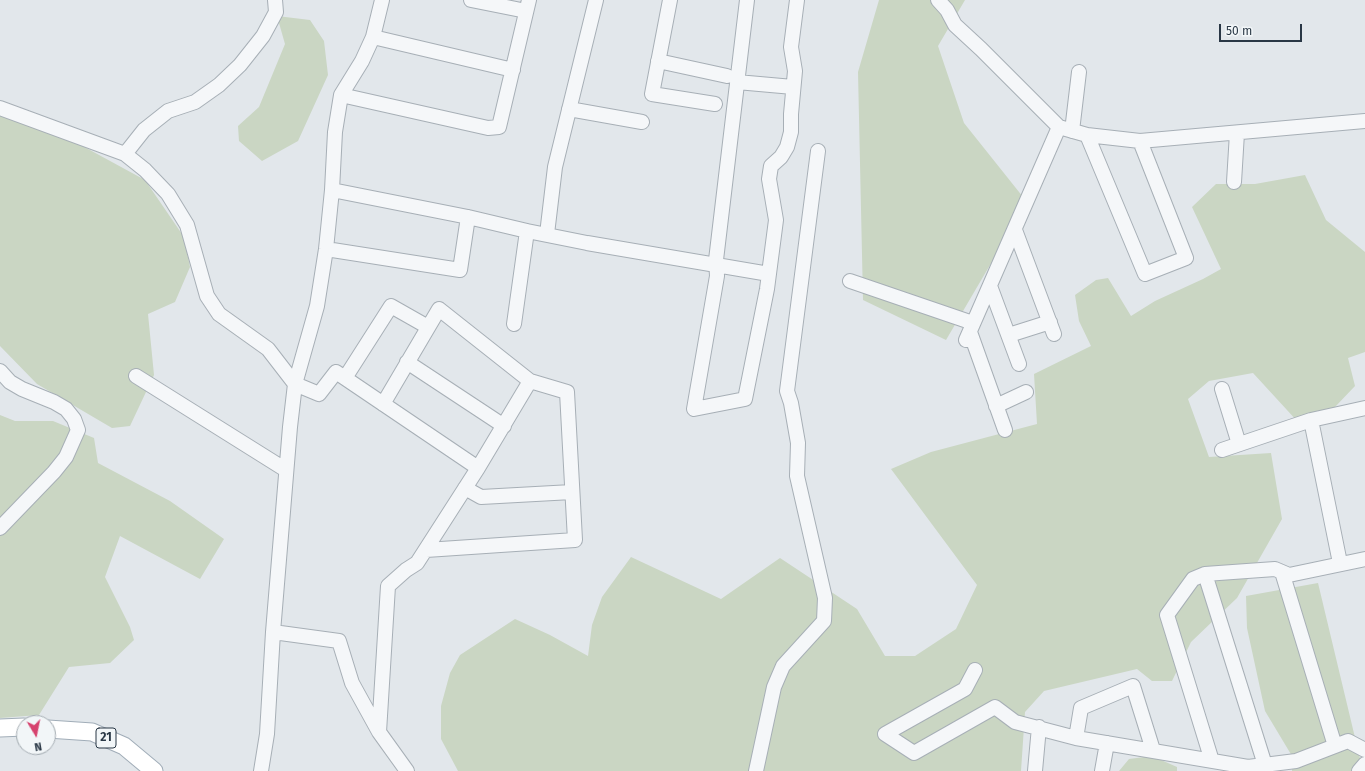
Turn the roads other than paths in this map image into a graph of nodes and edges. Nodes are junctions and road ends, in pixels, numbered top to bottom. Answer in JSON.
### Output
{"nodes":[{"id":1,"x":275,"y":0,"type":"edge"},
{"id":2,"x":382,"y":0,"type":"edge"},
{"id":3,"x":471,"y":0,"type":"edge"},
{"id":4,"x":596,"y":0,"type":"edge"},
{"id":5,"x":670,"y":0,"type":"edge"},
{"id":6,"x":747,"y":0,"type":"edge"},
{"id":7,"x":797,"y":0,"type":"edge"},
{"id":8,"x":938,"y":0,"type":"edge"},
{"id":9,"x":528,"y":6,"type":"edge"},
{"id":10,"x":373,"y":37,"type":"junction"},
{"id":11,"x":658,"y":61,"type":"junction"},
{"id":12,"x":513,"y":70,"type":"junction"},
{"id":13,"x":1079,"y":72,"type":"dead end"},
{"id":14,"x":732,"y":79,"type":"junction"},
{"id":15,"x":793,"y":87,"type":"junction"},
{"id":16,"x":341,"y":95,"type":"junction"},
{"id":17,"x":715,"y":104,"type":"dead end"},
{"id":18,"x":0,"y":108,"type":"edge"},
{"id":19,"x":569,"y":109,"type":"junction"},
{"id":20,"x":1365,"y":121,"type":"edge"},
{"id":21,"x":642,"y":122,"type":"dead end"},
{"id":22,"x":1066,"y":129,"type":"junction"},
{"id":23,"x":1237,"y":133,"type":"junction"},
{"id":24,"x":1088,"y":135,"type":"junction"},
{"id":25,"x":1140,"y":141,"type":"junction"},
{"id":26,"x":818,"y":151,"type":"dead end"},
{"id":27,"x":124,"y":154,"type":"junction"},
{"id":28,"x":1234,"y":182,"type":"dead end"},
{"id":29,"x":332,"y":190,"type":"junction"},
{"id":30,"x":468,"y":216,"type":"junction"},
{"id":31,"x":1015,"y":230,"type":"junction"},
{"id":32,"x":527,"y":231,"type":"junction"},
{"id":33,"x":547,"y":234,"type":"junction"},
{"id":34,"x":326,"y":249,"type":"junction"},
{"id":35,"x":716,"y":265,"type":"junction"},
{"id":36,"x":769,"y":274,"type":"junction"},
{"id":37,"x":850,"y":281,"type":"dead end"},
{"id":38,"x":990,"y":286,"type":"junction"},
{"id":39,"x":514,"y":324,"type":"dead end"},
{"id":40,"x":428,"y":327,"type":"junction"},
{"id":41,"x":970,"y":332,"type":"junction"},
{"id":42,"x":1009,"y":335,"type":"junction"},
{"id":43,"x":407,"y":362,"type":"junction"},
{"id":44,"x":1019,"y":364,"type":"dead end"},
{"id":45,"x":0,"y":371,"type":"edge"},
{"id":46,"x":136,"y":376,"type":"dead end"},
{"id":47,"x":345,"y":378,"type":"junction"},
{"id":48,"x":530,"y":381,"type":"junction"},
{"id":49,"x":295,"y":384,"type":"junction"},
{"id":50,"x":1222,"y":389,"type":"dead end"},
{"id":51,"x":1026,"y":392,"type":"dead end"},
{"id":52,"x":383,"y":404,"type":"junction"},
{"id":53,"x":996,"y":406,"type":"junction"},
{"id":54,"x":1365,"y":408,"type":"edge"},
{"id":55,"x":1311,"y":420,"type":"junction"},
{"id":56,"x":504,"y":426,"type":"junction"},
{"id":57,"x":1005,"y":430,"type":"dead end"},
{"id":58,"x":1239,"y":444,"type":"junction"},
{"id":59,"x":1222,"y":450,"type":"dead end"},
{"id":60,"x":478,"y":468,"type":"junction"},
{"id":61,"x":286,"y":470,"type":"junction"},
{"id":62,"x":465,"y":488,"type":"junction"},
{"id":63,"x":572,"y":492,"type":"junction"},
{"id":64,"x":0,"y":528,"type":"edge"},
{"id":65,"x":426,"y":550,"type":"junction"},
{"id":66,"x":1365,"y":559,"type":"edge"},
{"id":67,"x":1340,"y":563,"type":"junction"},
{"id":68,"x":1282,"y":572,"type":"junction"},
{"id":69,"x":1205,"y":574,"type":"junction"},
{"id":70,"x":273,"y":632,"type":"junction"},
{"id":71,"x":975,"y":670,"type":"dead end"},
{"id":72,"x":16,"y":727,"type":"edge"},
{"id":73,"x":1039,"y":727,"type":"junction"},
{"id":74,"x":0,"y":728,"type":"edge"},
{"id":75,"x":56,"y":730,"type":"edge"},
{"id":76,"x":379,"y":732,"type":"junction"},
{"id":77,"x":1076,"y":738,"type":"junction"},
{"id":78,"x":1107,"y":742,"type":"junction"},
{"id":79,"x":1335,"y":746,"type":"junction"},
{"id":80,"x":1153,"y":750,"type":"junction"},
{"id":81,"x":1365,"y":750,"type":"edge"},
{"id":82,"x":1212,"y":761,"type":"junction"},
{"id":83,"x":1365,"y":764,"type":"edge"},
{"id":84,"x":1265,"y":765,"type":"junction"},
{"id":85,"x":1292,"y":766,"type":"edge"},
{"id":86,"x":402,"y":768,"type":"edge"},
{"id":87,"x":1246,"y":769,"type":"edge"},
{"id":88,"x":154,"y":771,"type":"edge"},
{"id":89,"x":261,"y":771,"type":"edge"},
{"id":90,"x":756,"y":771,"type":"edge"},
{"id":91,"x":1035,"y":771,"type":"edge"},
{"id":92,"x":1102,"y":771,"type":"edge"},
{"id":93,"x":1359,"y":771,"type":"edge"}],
"edges":[{"from":1,"to":27,"type":"street"},
{"from":2,"to":10,"type":"street"},
{"from":3,"to":9,"type":"street"},
{"from":4,"to":19,"type":"street"},
{"from":5,"to":11,"type":"street"},
{"from":6,"to":14,"type":"street"},
{"from":7,"to":15,"type":"street"},
{"from":8,"to":22,"type":"street"},
{"from":9,"to":12,"type":"street"},
{"from":10,"to":12,"type":"street"},
{"from":10,"to":16,"type":"street"},
{"from":11,"to":14,"type":"street"},
{"from":11,"to":17,"type":"street"},
{"from":12,"to":16,"type":"street"},
{"from":13,"to":22,"type":"street"},
{"from":14,"to":15,"type":"street"},
{"from":14,"to":35,"type":"street"},
{"from":15,"to":36,"type":"street"},
{"from":16,"to":29,"type":"street"},
{"from":18,"to":27,"type":"street"},
{"from":19,"to":21,"type":"street"},
{"from":19,"to":33,"type":"street"},
{"from":20,"to":23,"type":"street"},
{"from":22,"to":24,"type":"street"},
{"from":22,"to":31,"type":"street"},
{"from":23,"to":25,"type":"street"},
{"from":23,"to":28,"type":"street"},
{"from":24,"to":25,"type":"street"},
{"from":24,"to":25,"type":"street"},
{"from":26,"to":90,"type":"street"},
{"from":27,"to":49,"type":"street"},
{"from":29,"to":30,"type":"street"},
{"from":29,"to":34,"type":"street"},
{"from":30,"to":32,"type":"street"},
{"from":30,"to":34,"type":"street"},
{"from":31,"to":38,"type":"street"},
{"from":31,"to":42,"type":"street"},
{"from":32,"to":33,"type":"street"},
{"from":32,"to":39,"type":"street"},
{"from":33,"to":35,"type":"street"},
{"from":34,"to":49,"type":"street"},
{"from":35,"to":36,"type":"street"},
{"from":35,"to":36,"type":"street"},
{"from":37,"to":41,"type":"street"},
{"from":38,"to":41,"type":"street"},
{"from":38,"to":42,"type":"street"},
{"from":40,"to":43,"type":"street"},
{"from":40,"to":47,"type":"street"},
{"from":40,"to":48,"type":"street"},
{"from":41,"to":53,"type":"street"},
{"from":42,"to":44,"type":"street"},
{"from":43,"to":52,"type":"street"},
{"from":43,"to":56,"type":"street"},
{"from":45,"to":64,"type":"street"},
{"from":46,"to":61,"type":"street"},
{"from":47,"to":49,"type":"street"},
{"from":47,"to":52,"type":"street"},
{"from":48,"to":56,"type":"street"},
{"from":48,"to":63,"type":"street"},
{"from":49,"to":61,"type":"street"},
{"from":50,"to":58,"type":"street"},
{"from":51,"to":53,"type":"street"},
{"from":52,"to":60,"type":"street"},
{"from":53,"to":57,"type":"street"},
{"from":54,"to":55,"type":"street"},
{"from":55,"to":58,"type":"street"},
{"from":55,"to":67,"type":"street"},
{"from":56,"to":60,"type":"street"},
{"from":58,"to":59,"type":"street"},
{"from":60,"to":62,"type":"street"},
{"from":61,"to":70,"type":"street"},
{"from":62,"to":63,"type":"street"},
{"from":62,"to":65,"type":"street"},
{"from":63,"to":65,"type":"street"},
{"from":65,"to":76,"type":"street"},
{"from":66,"to":67,"type":"street"},
{"from":67,"to":68,"type":"street"},
{"from":68,"to":69,"type":"street"},
{"from":68,"to":79,"type":"street"},
{"from":69,"to":82,"type":"street"},
{"from":69,"to":84,"type":"street"},
{"from":70,"to":76,"type":"street"},
{"from":70,"to":89,"type":"street"},
{"from":71,"to":73,"type":"street"},
{"from":72,"to":74,"type":"main road"},
{"from":73,"to":77,"type":"street"},
{"from":73,"to":91,"type":"street"},
{"from":75,"to":88,"type":"main road","number":"21"},
{"from":76,"to":86,"type":"street"},
{"from":77,"to":78,"type":"street"},
{"from":77,"to":80,"type":"street"},
{"from":78,"to":80,"type":"street"},
{"from":78,"to":92,"type":"street"},
{"from":79,"to":81,"type":"street"},
{"from":79,"to":85,"type":"street"},
{"from":80,"to":82,"type":"street"},
{"from":82,"to":87,"type":"street"},
{"from":83,"to":93,"type":"street"},
{"from":84,"to":85,"type":"street"},
{"from":84,"to":87,"type":"street"}]}
